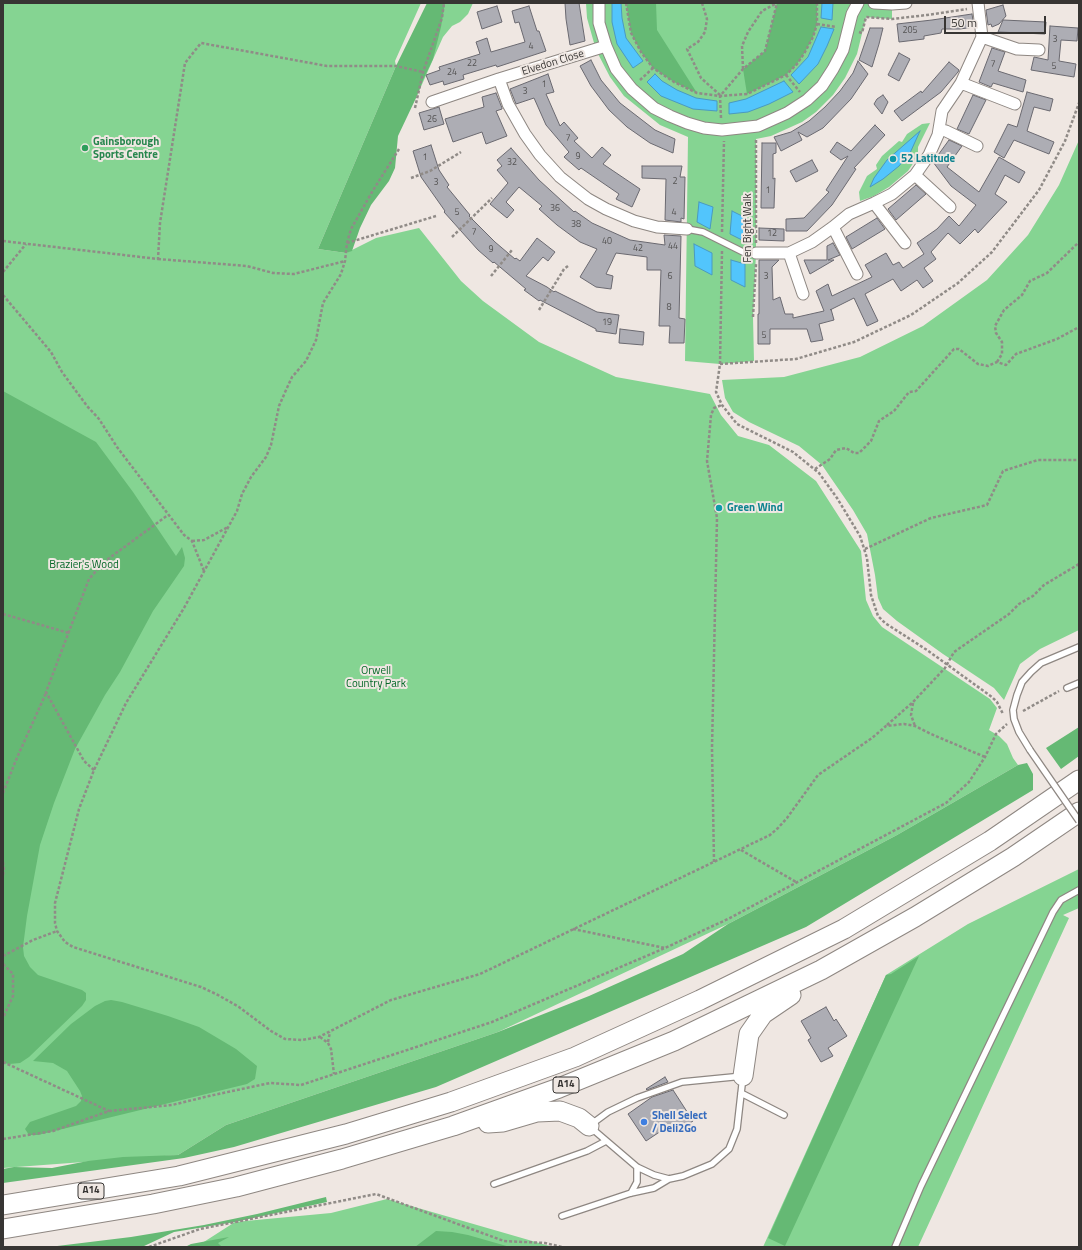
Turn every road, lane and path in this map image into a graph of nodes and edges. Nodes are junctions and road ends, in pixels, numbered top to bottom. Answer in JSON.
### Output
{"nodes":[{"id":1,"x":444,"y":3,"type":"edge"},
{"id":2,"x":599,"y":3,"type":"edge"},
{"id":3,"x":626,"y":3,"type":"edge"},
{"id":4,"x":702,"y":3,"type":"edge"},
{"id":5,"x":777,"y":3,"type":"edge"},
{"id":6,"x":817,"y":3,"type":"edge"},
{"id":7,"x":858,"y":3,"type":"edge"},
{"id":8,"x":874,"y":3,"type":"edge"},
{"id":9,"x":906,"y":3,"type":"edge"},
{"id":10,"x":978,"y":5,"type":"edge"},
{"id":11,"x":817,"y":24,"type":"junction"},
{"id":12,"x":849,"y":29,"type":"junction"},
{"id":13,"x":982,"y":37,"type":"junction"},
{"id":14,"x":606,"y":46,"type":"junction"},
{"id":15,"x":1039,"y":50,"type":"dead end"},
{"id":16,"x":743,"y":69,"type":"junction"},
{"id":17,"x":423,"y":72,"type":"junction"},
{"id":18,"x":499,"y":79,"type":"junction"},
{"id":19,"x":961,"y":83,"type":"junction"},
{"id":20,"x":720,"y":96,"type":"junction"},
{"id":21,"x":432,"y":102,"type":"dead end"},
{"id":22,"x":1079,"y":103,"type":"edge"},
{"id":23,"x":1015,"y":104,"type":"dead end"},
{"id":24,"x":415,"y":108,"type":"dead end"},
{"id":25,"x":939,"y":129,"type":"junction"},
{"id":26,"x":756,"y":139,"type":"dead end"},
{"id":27,"x":977,"y":146,"type":"dead end"},
{"id":28,"x":399,"y":149,"type":"dead end"},
{"id":29,"x":461,"y":152,"type":"dead end"},
{"id":30,"x":915,"y":175,"type":"junction"},
{"id":31,"x":411,"y":178,"type":"dead end"},
{"id":32,"x":492,"y":198,"type":"dead end"},
{"id":33,"x":874,"y":203,"type":"junction"},
{"id":34,"x":950,"y":207,"type":"dead end"},
{"id":35,"x":436,"y":216,"type":"dead end"},
{"id":36,"x":833,"y":227,"type":"junction"},
{"id":37,"x":687,"y":229,"type":"joint"},
{"id":38,"x":452,"y":236,"type":"dead end"},
{"id":39,"x":3,"y":241,"type":"edge"},
{"id":40,"x":1079,"y":242,"type":"edge"},
{"id":41,"x":347,"y":243,"type":"junction"},
{"id":42,"x":905,"y":243,"type":"dead end"},
{"id":43,"x":26,"y":244,"type":"junction"},
{"id":44,"x":512,"y":250,"type":"dead end"},
{"id":45,"x":756,"y":253,"type":"junction"},
{"id":46,"x":789,"y":253,"type":"junction"},
{"id":47,"x":158,"y":259,"type":"junction"},
{"id":48,"x":345,"y":261,"type":"junction"},
{"id":49,"x":568,"y":266,"type":"dead end"},
{"id":50,"x":3,"y":272,"type":"edge"},
{"id":51,"x":857,"y":274,"type":"dead end"},
{"id":52,"x":491,"y":276,"type":"dead end"},
{"id":53,"x":803,"y":294,"type":"dead end"},
{"id":54,"x":3,"y":295,"type":"edge"},
{"id":55,"x":539,"y":310,"type":"dead end"},
{"id":56,"x":754,"y":317,"type":"dead end"},
{"id":57,"x":1079,"y":327,"type":"edge"},
{"id":58,"x":997,"y":362,"type":"junction"},
{"id":59,"x":722,"y":405,"type":"junction"},
{"id":60,"x":1079,"y":460,"type":"edge"},
{"id":61,"x":815,"y":469,"type":"junction"},
{"id":62,"x":168,"y":515,"type":"junction"},
{"id":63,"x":228,"y":527,"type":"junction"},
{"id":64,"x":192,"y":541,"type":"junction"},
{"id":65,"x":865,"y":548,"type":"junction"},
{"id":66,"x":1079,"y":564,"type":"edge"},
{"id":67,"x":204,"y":572,"type":"junction"},
{"id":68,"x":3,"y":614,"type":"edge"},
{"id":69,"x":69,"y":633,"type":"junction"},
{"id":70,"x":1079,"y":647,"type":"edge"},
{"id":71,"x":947,"y":664,"type":"junction"},
{"id":72,"x":1079,"y":683,"type":"edge"},
{"id":73,"x":1067,"y":688,"type":"joint"},
{"id":74,"x":46,"y":692,"type":"junction"},
{"id":75,"x":913,"y":702,"type":"junction"},
{"id":76,"x":1014,"y":719,"type":"junction"},
{"id":77,"x":886,"y":726,"type":"junction"},
{"id":78,"x":915,"y":726,"type":"junction"},
{"id":79,"x":985,"y":757,"type":"junction"},
{"id":80,"x":94,"y":770,"type":"junction"},
{"id":81,"x":1079,"y":780,"type":"edge"},
{"id":82,"x":3,"y":793,"type":"edge"},
{"id":83,"x":1079,"y":812,"type":"edge"},
{"id":84,"x":1079,"y":821,"type":"edge"},
{"id":85,"x":741,"y":850,"type":"junction"},
{"id":86,"x":3,"y":862,"type":"edge"},
{"id":87,"x":714,"y":862,"type":"junction"},
{"id":88,"x":3,"y":877,"type":"edge"},
{"id":89,"x":796,"y":882,"type":"junction"},
{"id":90,"x":1079,"y":890,"type":"edge"},
{"id":91,"x":573,"y":929,"type":"junction"},
{"id":92,"x":57,"y":931,"type":"junction"},
{"id":93,"x":665,"y":948,"type":"junction"},
{"id":94,"x":3,"y":956,"type":"edge"},
{"id":95,"x":3,"y":964,"type":"edge"},
{"id":96,"x":821,"y":970,"type":"junction"},
{"id":97,"x":3,"y":1018,"type":"edge"},
{"id":98,"x":330,"y":1031,"type":"junction"},
{"id":99,"x":319,"y":1037,"type":"junction"},
{"id":100,"x":328,"y":1043,"type":"junction"},
{"id":101,"x":3,"y":1062,"type":"edge"},
{"id":102,"x":334,"y":1074,"type":"junction"},
{"id":103,"x":742,"y":1084,"type":"junction"},
{"id":104,"x":109,"y":1111,"type":"junction"},
{"id":105,"x":784,"y":1114,"type":"dead end"},
{"id":106,"x":453,"y":1126,"type":"junction"},
{"id":107,"x":589,"y":1126,"type":"junction"},
{"id":108,"x":3,"y":1139,"type":"edge"},
{"id":109,"x":606,"y":1141,"type":"junction"},
{"id":110,"x":637,"y":1168,"type":"junction"},
{"id":111,"x":669,"y":1179,"type":"junction"},
{"id":112,"x":494,"y":1184,"type":"dead end"},
{"id":113,"x":631,"y":1193,"type":"junction"},
{"id":114,"x":3,"y":1205,"type":"edge"},
{"id":115,"x":562,"y":1216,"type":"dead end"},
{"id":116,"x":3,"y":1229,"type":"edge"},
{"id":117,"x":149,"y":1247,"type":"edge"},
{"id":118,"x":562,"y":1247,"type":"edge"},
{"id":119,"x":895,"y":1247,"type":"edge"}],
"edges":[{"from":1,"to":17,"type":"path"},
{"from":2,"to":14,"type":"street"},
{"from":3,"to":20,"type":"path"},
{"from":4,"to":20,"type":"path"},
{"from":5,"to":16,"type":"path"},
{"from":5,"to":16,"type":"path"},
{"from":6,"to":11,"type":"path"},
{"from":7,"to":12,"type":"street"},
{"from":8,"to":9,"type":"street"},
{"from":10,"to":12,"type":"path"},
{"from":10,"to":13,"type":"street"},
{"from":11,"to":12,"type":"path"},
{"from":11,"to":20,"type":"path"},
{"from":12,"to":14,"type":"street"},
{"from":13,"to":15,"type":"street"},
{"from":13,"to":19,"type":"street"},
{"from":14,"to":18,"type":"street","name":"Elvedon Close"},
{"from":16,"to":20,"type":"path"},
{"from":17,"to":24,"type":"path"},
{"from":17,"to":47,"type":"path"},
{"from":18,"to":21,"type":"street","name":"Elvedon Close"},
{"from":18,"to":37,"type":"street"},
{"from":19,"to":23,"type":"street"},
{"from":19,"to":25,"type":"street"},
{"from":22,"to":59,"type":"path"},
{"from":25,"to":27,"type":"street"},
{"from":25,"to":30,"type":"street"},
{"from":26,"to":45,"type":"path","name":"Fen Bight Walk"},
{"from":28,"to":41,"type":"path"},
{"from":29,"to":31,"type":"path"},
{"from":30,"to":33,"type":"street"},
{"from":30,"to":34,"type":"street"},
{"from":32,"to":38,"type":"path"},
{"from":33,"to":36,"type":"street"},
{"from":33,"to":42,"type":"street"},
{"from":35,"to":41,"type":"path"},
{"from":36,"to":46,"type":"street"},
{"from":36,"to":51,"type":"street"},
{"from":37,"to":45,"type":"lane"},
{"from":39,"to":43,"type":"path"},
{"from":40,"to":58,"type":"path"},
{"from":41,"to":48,"type":"path"},
{"from":43,"to":47,"type":"path"},
{"from":43,"to":50,"type":"path"},
{"from":44,"to":52,"type":"path"},
{"from":45,"to":46,"type":"street"},
{"from":45,"to":56,"type":"path","name":"Fen Bight Walk"},
{"from":46,"to":53,"type":"street"},
{"from":47,"to":48,"type":"path"},
{"from":48,"to":63,"type":"path"},
{"from":49,"to":55,"type":"path"},
{"from":54,"to":62,"type":"path"},
{"from":57,"to":58,"type":"path"},
{"from":58,"to":61,"type":"path"},
{"from":59,"to":61,"type":"path"},
{"from":59,"to":87,"type":"path"},
{"from":60,"to":65,"type":"path"},
{"from":61,"to":65,"type":"path"},
{"from":62,"to":64,"type":"path"},
{"from":62,"to":69,"type":"path"},
{"from":63,"to":64,"type":"path"},
{"from":63,"to":67,"type":"path"},
{"from":64,"to":67,"type":"path"},
{"from":65,"to":71,"type":"path"},
{"from":66,"to":71,"type":"path"},
{"from":67,"to":80,"type":"path"},
{"from":68,"to":69,"type":"path"},
{"from":69,"to":74,"type":"path"},
{"from":70,"to":76,"type":"lane"},
{"from":71,"to":75,"type":"path"},
{"from":71,"to":79,"type":"path"},
{"from":72,"to":73,"type":"lane"},
{"from":73,"to":76,"type":"path"},
{"from":74,"to":80,"type":"path"},
{"from":74,"to":82,"type":"path"},
{"from":75,"to":77,"type":"path"},
{"from":75,"to":78,"type":"path"},
{"from":76,"to":84,"type":"lane","bridge":true},
{"from":77,"to":78,"type":"path"},
{"from":77,"to":85,"type":"path"},
{"from":78,"to":79,"type":"path"},
{"from":79,"to":89,"type":"path"},
{"from":80,"to":92,"type":"path"},
{"from":81,"to":114,"type":"highway","number":"A14"},
{"from":83,"to":96,"type":"highway","number":"A14"},
{"from":85,"to":87,"type":"path"},
{"from":85,"to":89,"type":"path"},
{"from":86,"to":88,"type":"path"},
{"from":87,"to":91,"type":"path"},
{"from":89,"to":93,"type":"path"},
{"from":90,"to":119,"type":"lane"},
{"from":91,"to":93,"type":"path"},
{"from":91,"to":98,"type":"path"},
{"from":92,"to":94,"type":"path"},
{"from":92,"to":99,"type":"path"},
{"from":93,"to":102,"type":"path"},
{"from":95,"to":97,"type":"path"},
{"from":96,"to":103,"type":"highway","number":"A14"},
{"from":96,"to":106,"type":"highway","number":"A14"},
{"from":98,"to":99,"type":"path"},
{"from":98,"to":100,"type":"path"},
{"from":99,"to":100,"type":"path"},
{"from":100,"to":102,"type":"path"},
{"from":101,"to":104,"type":"path"},
{"from":102,"to":104,"type":"path"},
{"from":103,"to":105,"type":"lane"},
{"from":103,"to":107,"type":"lane"},
{"from":103,"to":111,"type":"lane"},
{"from":104,"to":108,"type":"path"},
{"from":106,"to":107,"type":"highway","number":"A14"},
{"from":106,"to":116,"type":"highway","number":"A14"},
{"from":107,"to":109,"type":"lane"},
{"from":109,"to":110,"type":"lane"},
{"from":109,"to":112,"type":"lane"},
{"from":110,"to":111,"type":"lane"},
{"from":110,"to":113,"type":"lane"},
{"from":111,"to":113,"type":"lane"},
{"from":113,"to":115,"type":"lane"},
{"from":117,"to":118,"type":"path"}]}
